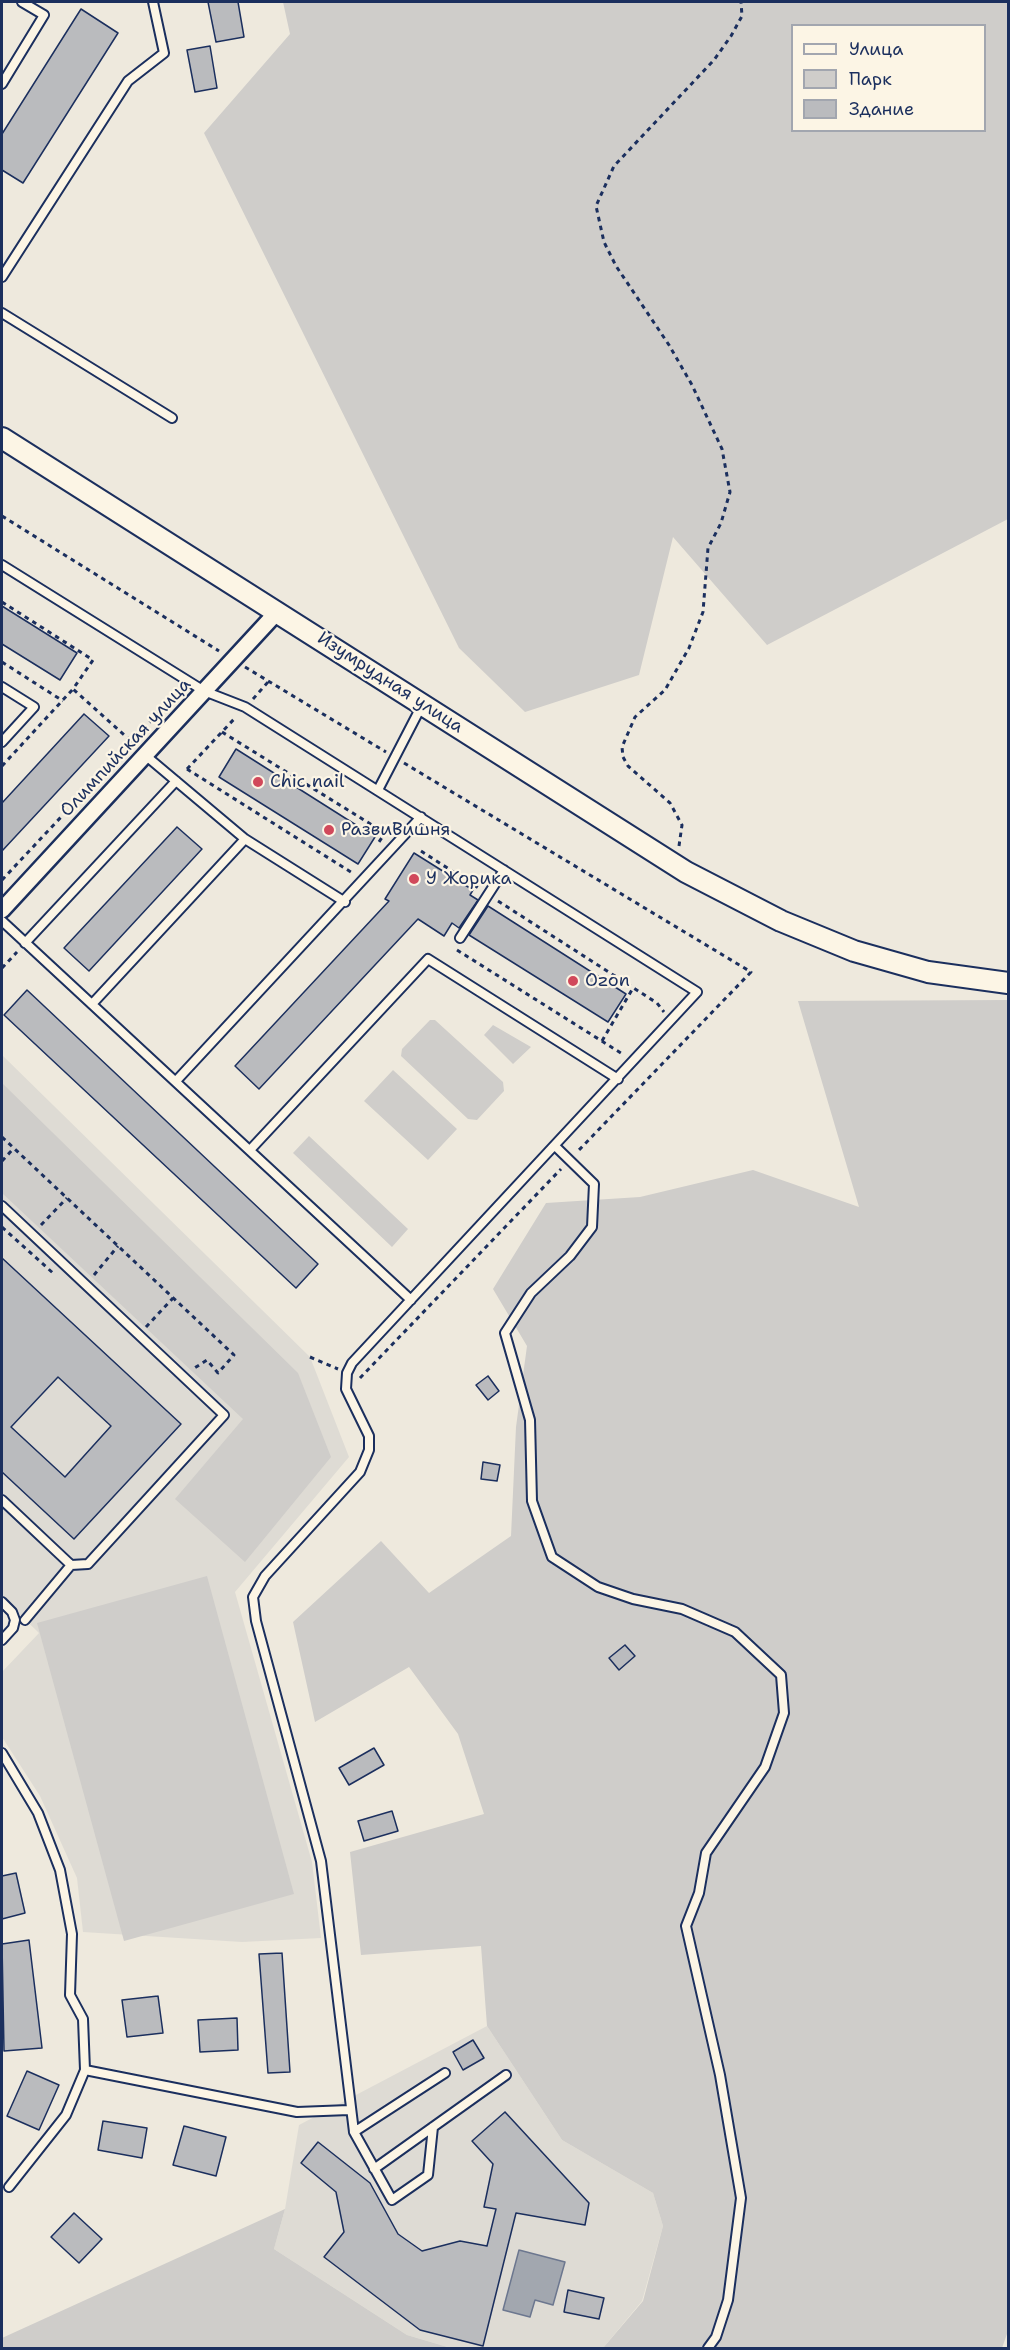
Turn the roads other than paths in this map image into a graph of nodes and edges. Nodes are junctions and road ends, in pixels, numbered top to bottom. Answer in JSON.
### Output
{"nodes":[{"id":1,"x":22,"y":2,"type":"edge"},
{"id":2,"x":153,"y":2,"type":"edge"},
{"id":3,"x":2,"y":84,"type":"edge"},
{"id":4,"x":2,"y":277,"type":"edge"},
{"id":5,"x":2,"y":313,"type":"edge"},
{"id":6,"x":172,"y":418,"type":"dead end"},
{"id":7,"x":2,"y":438,"type":"edge"},
{"id":8,"x":2,"y":565,"type":"edge"},
{"id":9,"x":278,"y":611,"type":"junction"},
{"id":10,"x":2,"y":687,"type":"edge"},
{"id":11,"x":204,"y":691,"type":"junction"},
{"id":12,"x":423,"y":704,"type":"junction"},
{"id":13,"x":2,"y":742,"type":"edge"},
{"id":14,"x":145,"y":756,"type":"junction"},
{"id":15,"x":176,"y":781,"type":"junction"},
{"id":16,"x":378,"y":790,"type":"junction"},
{"id":17,"x":421,"y":817,"type":"junction"},
{"id":18,"x":245,"y":839,"type":"junction"},
{"id":19,"x":504,"y":870,"type":"junction"},
{"id":20,"x":345,"y":902,"type":"junction"},
{"id":21,"x":2,"y":910,"type":"edge"},
{"id":22,"x":2,"y":921,"type":"edge"},
{"id":23,"x":460,"y":938,"type":"dead end"},
{"id":24,"x":25,"y":943,"type":"junction"},
{"id":25,"x":1008,"y":983,"type":"edge"},
{"id":26,"x":93,"y":1003,"type":"junction"},
{"id":27,"x":618,"y":1079,"type":"junction"},
{"id":28,"x":176,"y":1081,"type":"junction"},
{"id":29,"x":555,"y":1146,"type":"junction"},
{"id":30,"x":250,"y":1150,"type":"junction"},
{"id":31,"x":2,"y":1206,"type":"edge"},
{"id":32,"x":411,"y":1300,"type":"junction"},
{"id":33,"x":2,"y":1500,"type":"edge"},
{"id":34,"x":71,"y":1565,"type":"junction"},
{"id":35,"x":2,"y":1602,"type":"edge"},
{"id":36,"x":25,"y":1620,"type":"dead end"},
{"id":37,"x":2,"y":1641,"type":"edge"},
{"id":38,"x":2,"y":1753,"type":"edge"},
{"id":39,"x":85,"y":2070,"type":"junction"},
{"id":40,"x":445,"y":2073,"type":"dead end"},
{"id":41,"x":506,"y":2075,"type":"dead end"},
{"id":42,"x":349,"y":2110,"type":"junction"},
{"id":43,"x":433,"y":2127,"type":"junction"},
{"id":44,"x":354,"y":2132,"type":"junction"},
{"id":45,"x":374,"y":2169,"type":"junction"},
{"id":46,"x":9,"y":2187,"type":"dead end"},
{"id":47,"x":708,"y":2349,"type":"edge"}],
"edges":[{"from":1,"to":3,"type":"lane"},
{"from":2,"to":4,"type":"lane"},
{"from":5,"to":6,"type":"lane"},
{"from":7,"to":9,"type":"street","name":"Изумрудная улица"},
{"from":8,"to":11,"type":"lane"},
{"from":9,"to":11,"type":"street","name":"Олимпийская улица"},
{"from":9,"to":12,"type":"street","name":"Изумрудная улица"},
{"from":10,"to":13,"type":"lane"},
{"from":11,"to":14,"type":"street","name":"Олимпийская улица"},
{"from":11,"to":16,"type":"lane"},
{"from":12,"to":16,"type":"lane"},
{"from":12,"to":25,"type":"street","name":"Изумрудная улица"},
{"from":14,"to":15,"type":"lane"},
{"from":14,"to":21,"type":"street","name":"Олимпийская улица"},
{"from":15,"to":18,"type":"lane"},
{"from":15,"to":24,"type":"lane"},
{"from":16,"to":17,"type":"lane"},
{"from":17,"to":19,"type":"lane"},
{"from":17,"to":20,"type":"lane"},
{"from":18,"to":20,"type":"lane"},
{"from":18,"to":26,"type":"lane"},
{"from":19,"to":23,"type":"lane"},
{"from":19,"to":27,"type":"lane"},
{"from":20,"to":28,"type":"lane"},
{"from":22,"to":24,"type":"lane"},
{"from":24,"to":26,"type":"lane"},
{"from":26,"to":28,"type":"lane"},
{"from":27,"to":29,"type":"lane"},
{"from":27,"to":30,"type":"lane"},
{"from":28,"to":30,"type":"lane"},
{"from":29,"to":32,"type":"lane"},
{"from":29,"to":47,"type":"lane"},
{"from":30,"to":32,"type":"lane"},
{"from":31,"to":34,"type":"lane"},
{"from":32,"to":42,"type":"lane"},
{"from":33,"to":34,"type":"lane"},
{"from":34,"to":36,"type":"lane"},
{"from":35,"to":37,"type":"lane"},
{"from":38,"to":39,"type":"lane"},
{"from":39,"to":42,"type":"lane"},
{"from":39,"to":46,"type":"lane"},
{"from":40,"to":44,"type":"lane"},
{"from":41,"to":43,"type":"lane"},
{"from":42,"to":44,"type":"lane"},
{"from":43,"to":45,"type":"lane"},
{"from":43,"to":45,"type":"lane"},
{"from":44,"to":45,"type":"lane"}]}
